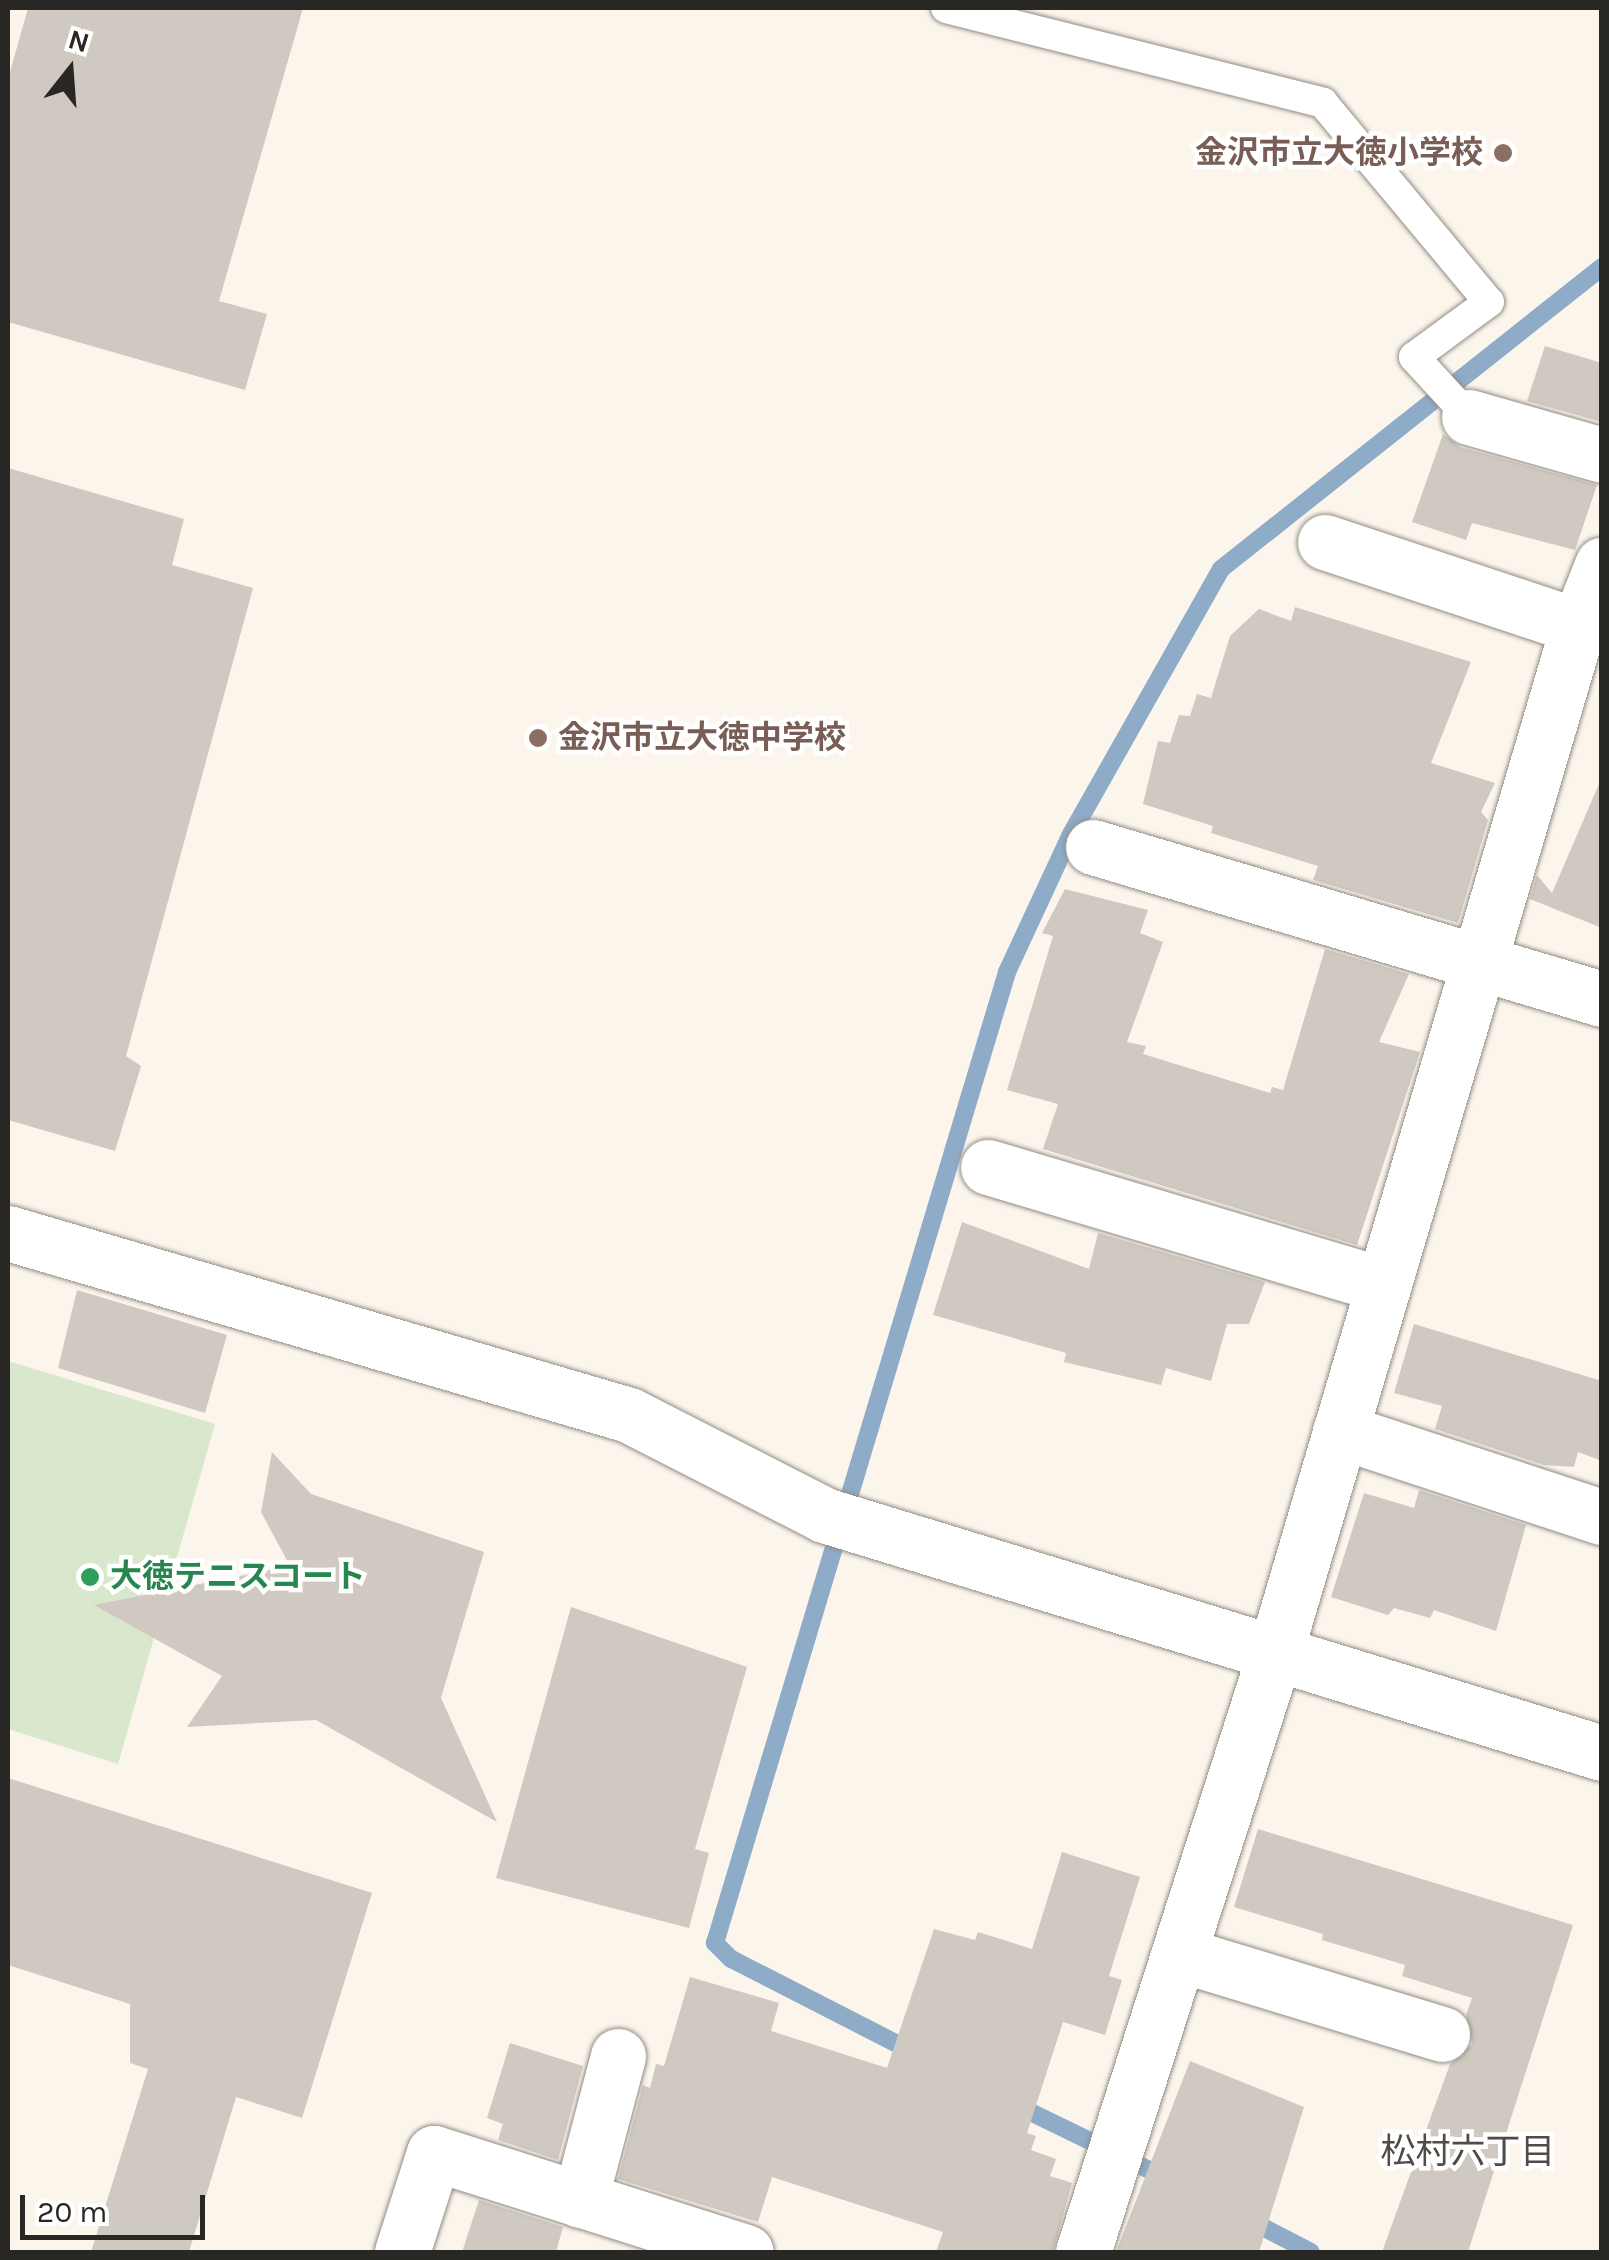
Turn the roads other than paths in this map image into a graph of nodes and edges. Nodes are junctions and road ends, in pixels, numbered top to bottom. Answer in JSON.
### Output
{"nodes":[{"id":1,"x":946,"y":8,"type":"edge"},
{"id":2,"x":1470,"y":418,"type":"joint"},
{"id":3,"x":1602,"y":454,"type":"edge"},
{"id":4,"x":1325,"y":542,"type":"dead end"},
{"id":5,"x":1602,"y":565,"type":"edge"},
{"id":6,"x":1578,"y":626,"type":"junction"},
{"id":7,"x":1093,"y":846,"type":"dead end"},
{"id":8,"x":1479,"y":960,"type":"junction"},
{"id":9,"x":1602,"y":998,"type":"edge"},
{"id":10,"x":988,"y":1167,"type":"dead end"},
{"id":11,"x":8,"y":1233,"type":"edge"},
{"id":12,"x":1383,"y":1285,"type":"junction"},
{"id":13,"x":1340,"y":1431,"type":"junction"},
{"id":14,"x":1602,"y":1517,"type":"edge"},
{"id":15,"x":1275,"y":1654,"type":"junction"},
{"id":16,"x":1602,"y":1753,"type":"edge"},
{"id":17,"x":1179,"y":1954,"type":"junction"},
{"id":18,"x":1442,"y":2034,"type":"dead end"},
{"id":19,"x":618,"y":2056,"type":"dead end"},
{"id":20,"x":580,"y":2200,"type":"junction"},
{"id":21,"x":402,"y":2252,"type":"edge"},
{"id":22,"x":746,"y":2252,"type":"edge"},
{"id":23,"x":1083,"y":2252,"type":"edge"}],
"edges":[{"from":1,"to":2,"type":"lane"},
{"from":2,"to":3,"type":"street"},
{"from":4,"to":6,"type":"street"},
{"from":5,"to":6,"type":"street"},
{"from":6,"to":8,"type":"street"},
{"from":7,"to":8,"type":"street"},
{"from":8,"to":9,"type":"street"},
{"from":8,"to":12,"type":"street"},
{"from":10,"to":12,"type":"street"},
{"from":11,"to":15,"type":"street"},
{"from":12,"to":13,"type":"street"},
{"from":13,"to":14,"type":"street"},
{"from":13,"to":15,"type":"street"},
{"from":15,"to":16,"type":"street"},
{"from":15,"to":17,"type":"street"},
{"from":17,"to":18,"type":"street"},
{"from":17,"to":23,"type":"street"},
{"from":19,"to":20,"type":"street"},
{"from":20,"to":21,"type":"street"},
{"from":20,"to":22,"type":"street"}]}
